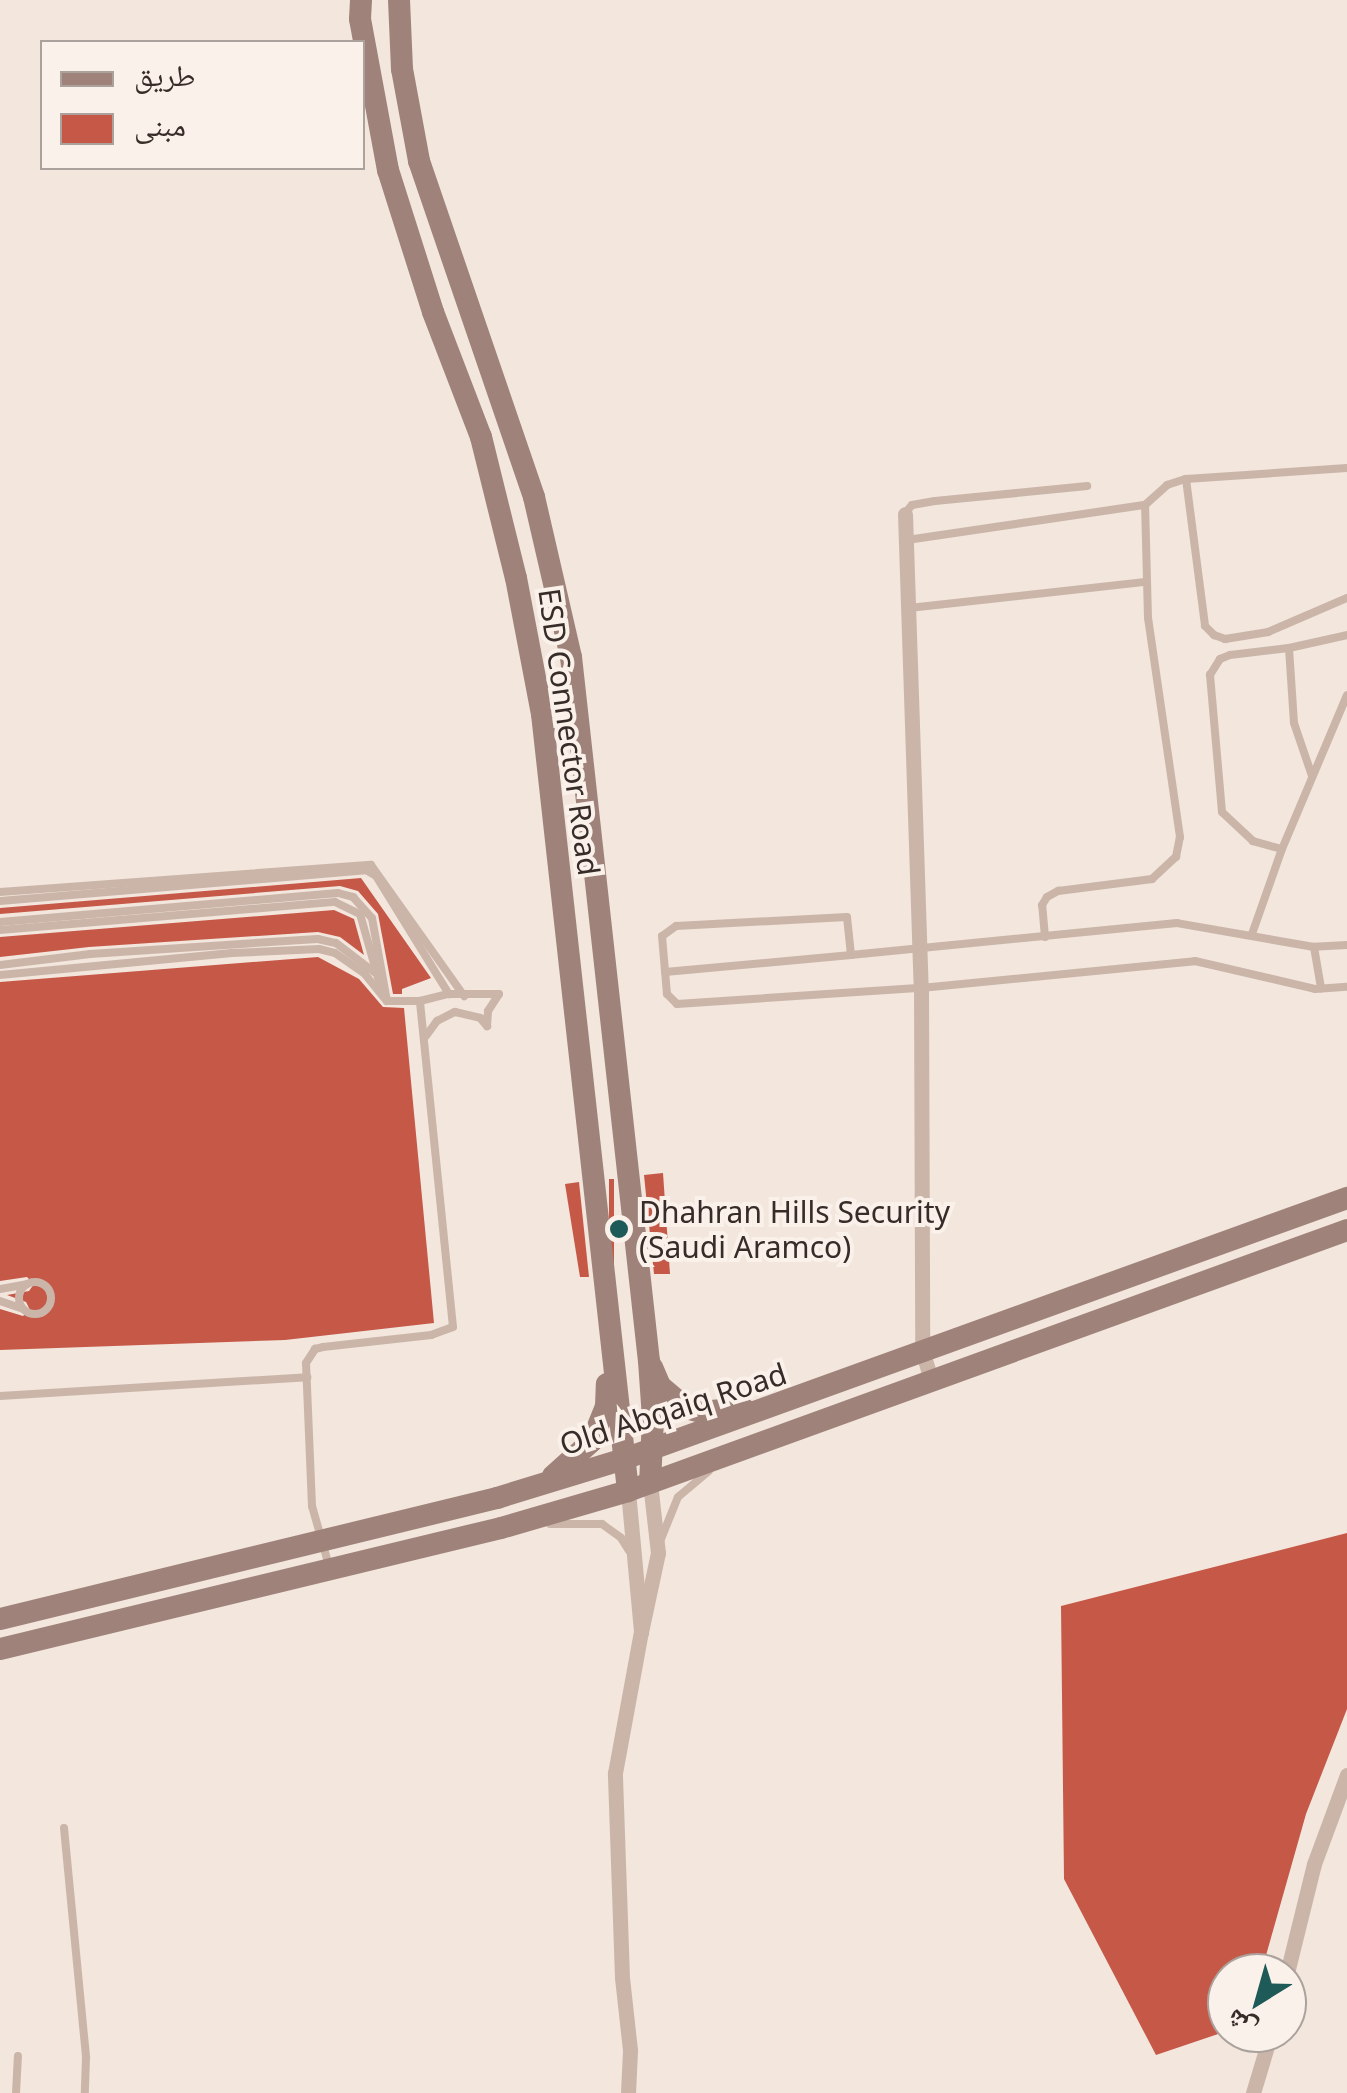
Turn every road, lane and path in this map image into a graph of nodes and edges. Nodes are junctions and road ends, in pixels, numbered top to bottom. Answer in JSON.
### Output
{"nodes":[{"id":1,"x":361,"y":0,"type":"edge"},
{"id":2,"x":399,"y":0,"type":"edge"},
{"id":3,"x":364,"y":40,"type":"edge"},
{"id":4,"x":365,"y":45,"type":"edge"},
{"id":5,"x":1347,"y":468,"type":"edge"},
{"id":6,"x":1186,"y":478,"type":"junction"},
{"id":7,"x":1087,"y":486,"type":"dead end"},
{"id":8,"x":1145,"y":505,"type":"junction"},
{"id":9,"x":905,"y":514,"type":"joint"},
{"id":10,"x":907,"y":540,"type":"junction"},
{"id":11,"x":1146,"y":582,"type":"junction"},
{"id":12,"x":1347,"y":598,"type":"edge"},
{"id":13,"x":909,"y":608,"type":"junction"},
{"id":14,"x":1347,"y":634,"type":"edge"},
{"id":15,"x":1289,"y":648,"type":"junction"},
{"id":16,"x":1347,"y":695,"type":"edge"},
{"id":17,"x":1312,"y":778,"type":"junction"},
{"id":18,"x":1282,"y":849,"type":"junction"},
{"id":19,"x":0,"y":892,"type":"edge"},
{"id":20,"x":0,"y":901,"type":"edge"},
{"id":21,"x":0,"y":922,"type":"edge"},
{"id":22,"x":0,"y":930,"type":"edge"},
{"id":23,"x":1252,"y":934,"type":"junction"},
{"id":24,"x":1044,"y":937,"type":"junction"},
{"id":25,"x":1347,"y":945,"type":"edge"},
{"id":26,"x":1314,"y":947,"type":"junction"},
{"id":27,"x":920,"y":950,"type":"junction"},
{"id":28,"x":851,"y":955,"type":"junction"},
{"id":29,"x":0,"y":966,"type":"edge"},
{"id":30,"x":374,"y":972,"type":"junction"},
{"id":31,"x":665,"y":972,"type":"junction"},
{"id":32,"x":0,"y":975,"type":"edge"},
{"id":33,"x":1347,"y":986,"type":"edge"},
{"id":34,"x":921,"y":988,"type":"junction"},
{"id":35,"x":1321,"y":988,"type":"junction"},
{"id":36,"x":449,"y":994,"type":"junction"},
{"id":37,"x":464,"y":996,"type":"junction"},
{"id":38,"x":608,"y":997,"type":"junction"},
{"id":39,"x":574,"y":1000,"type":"junction"},
{"id":40,"x":386,"y":1001,"type":"junction"},
{"id":41,"x":420,"y":1001,"type":"junction"},
{"id":42,"x":424,"y":1040,"type":"junction"},
{"id":43,"x":1347,"y":1198,"type":"edge"},
{"id":44,"x":1347,"y":1230,"type":"edge"},
{"id":45,"x":27,"y":1284,"type":"junction"},
{"id":46,"x":0,"y":1289,"type":"edge"},
{"id":47,"x":0,"y":1301,"type":"edge"},
{"id":48,"x":23,"y":1309,"type":"junction"},
{"id":49,"x":610,"y":1330,"type":"junction"},
{"id":50,"x":922,"y":1350,"type":"junction"},
{"id":51,"x":649,"y":1361,"type":"junction"},
{"id":52,"x":307,"y":1377,"type":"junction"},
{"id":53,"x":932,"y":1383,"type":"junction"},
{"id":54,"x":0,"y":1396,"type":"edge"},
{"id":55,"x":801,"y":1399,"type":"junction"},
{"id":56,"x":651,"y":1450,"type":"junction"},
{"id":57,"x":729,"y":1455,"type":"junction"},
{"id":58,"x":624,"y":1459,"type":"junction"},
{"id":59,"x":639,"y":1487,"type":"junction"},
{"id":60,"x":528,"y":1489,"type":"junction"},
{"id":61,"x":501,"y":1528,"type":"junction"},
{"id":62,"x":322,"y":1541,"type":"junction"},
{"id":63,"x":658,"y":1553,"type":"junction"},
{"id":64,"x":635,"y":1564,"type":"junction"},
{"id":65,"x":330,"y":1570,"type":"junction"},
{"id":66,"x":0,"y":1618,"type":"edge"},
{"id":67,"x":641,"y":1632,"type":"junction"},
{"id":68,"x":0,"y":1649,"type":"edge"},
{"id":69,"x":1347,"y":1775,"type":"edge"},
{"id":70,"x":64,"y":1828,"type":"dead end"},
{"id":71,"x":1292,"y":1953,"type":"edge"},
{"id":72,"x":1265,"y":2053,"type":"edge"},
{"id":73,"x":18,"y":2056,"type":"dead end"},
{"id":74,"x":16,"y":2093,"type":"edge"},
{"id":75,"x":85,"y":2093,"type":"edge"},
{"id":76,"x":628,"y":2093,"type":"edge"},
{"id":77,"x":1253,"y":2093,"type":"edge"}],
"edges":[{"from":1,"to":3,"type":"main road","name":"ESD Connector Road"},
{"from":2,"to":38,"type":"main road","name":"ESD Connector Road"},
{"from":4,"to":39,"type":"main road","name":"ESD Connector Road"},
{"from":5,"to":6,"type":"lane"},
{"from":6,"to":8,"type":"lane"},
{"from":6,"to":12,"type":"lane"},
{"from":7,"to":9,"type":"lane"},
{"from":8,"to":10,"type":"lane"},
{"from":8,"to":11,"type":"lane"},
{"from":9,"to":10,"type":"street"},
{"from":10,"to":13,"type":"street"},
{"from":11,"to":13,"type":"lane"},
{"from":11,"to":24,"type":"lane"},
{"from":13,"to":27,"type":"street"},
{"from":14,"to":15,"type":"lane"},
{"from":15,"to":17,"type":"lane"},
{"from":15,"to":18,"type":"lane"},
{"from":16,"to":17,"type":"lane"},
{"from":17,"to":18,"type":"lane"},
{"from":18,"to":23,"type":"lane"},
{"from":19,"to":37,"type":"lane"},
{"from":20,"to":36,"type":"lane"},
{"from":21,"to":40,"type":"lane"},
{"from":22,"to":30,"type":"lane"},
{"from":23,"to":24,"type":"lane"},
{"from":23,"to":26,"type":"lane"},
{"from":24,"to":27,"type":"lane"},
{"from":25,"to":26,"type":"lane"},
{"from":26,"to":35,"type":"lane"},
{"from":27,"to":28,"type":"lane"},
{"from":27,"to":34,"type":"street"},
{"from":28,"to":31,"type":"lane"},
{"from":28,"to":31,"type":"lane"},
{"from":29,"to":30,"type":"lane"},
{"from":30,"to":40,"type":"lane"},
{"from":31,"to":34,"type":"lane"},
{"from":32,"to":40,"type":"lane"},
{"from":33,"to":35,"type":"lane"},
{"from":34,"to":35,"type":"lane"},
{"from":34,"to":50,"type":"street"},
{"from":36,"to":37,"type":"lane"},
{"from":36,"to":41,"type":"lane"},
{"from":37,"to":42,"type":"lane"},
{"from":38,"to":39,"type":"main road"},
{"from":38,"to":51,"type":"main road","name":"ESD Connector Road"},
{"from":39,"to":49,"type":"main road","name":"ESD Connector Road"},
{"from":40,"to":41,"type":"lane"},
{"from":41,"to":42,"type":"lane"},
{"from":42,"to":52,"type":"lane"},
{"from":43,"to":50,"type":"main road","name":"Old Abqaiq Road"},
{"from":44,"to":53,"type":"main road","name":"Old Abqaiq Road"},
{"from":45,"to":46,"type":"lane"},
{"from":45,"to":48,"type":"lane"},
{"from":45,"to":48,"type":"lane"},
{"from":47,"to":48,"type":"lane"},
{"from":49,"to":58,"type":"main road","name":"ESD Connector Road"},
{"from":49,"to":60,"type":"main road"},
{"from":50,"to":53,"type":"street"},
{"from":50,"to":55,"type":"main road","name":"Old Abqaiq Road"},
{"from":51,"to":55,"type":"main road"},
{"from":51,"to":56,"type":"main road","name":"ESD Connector Road"},
{"from":52,"to":54,"type":"lane"},
{"from":52,"to":62,"type":"lane"},
{"from":53,"to":57,"type":"main road","name":"Old Abqaiq Road"},
{"from":55,"to":56,"type":"main road","name":"Old Abqaiq Road"},
{"from":56,"to":58,"type":"main road","name":"Old Abqaiq Road"},
{"from":56,"to":59,"type":"main road","name":"ESD Connector Road"},
{"from":57,"to":59,"type":"main road","name":"Old Abqaiq Road"},
{"from":57,"to":63,"type":"lane"},
{"from":58,"to":59,"type":"main road","name":"ESD Connector Road"},
{"from":58,"to":60,"type":"main road","name":"Old Abqaiq Road"},
{"from":59,"to":61,"type":"main road","name":"Old Abqaiq Road"},
{"from":59,"to":63,"type":"street"},
{"from":59,"to":64,"type":"street"},
{"from":60,"to":62,"type":"main road","name":"Old Abqaiq Road"},
{"from":61,"to":64,"type":"lane"},
{"from":61,"to":65,"type":"main road","name":"Old Abqaiq Road"},
{"from":62,"to":65,"type":"lane"},
{"from":62,"to":66,"type":"main road","name":"Old Abqaiq Road"},
{"from":63,"to":67,"type":"street"},
{"from":64,"to":67,"type":"street"},
{"from":65,"to":68,"type":"main road","name":"Old Abqaiq Road"},
{"from":67,"to":76,"type":"street"},
{"from":69,"to":71,"type":"street"},
{"from":70,"to":75,"type":"lane"},
{"from":72,"to":77,"type":"street"},
{"from":73,"to":74,"type":"lane"}]}
